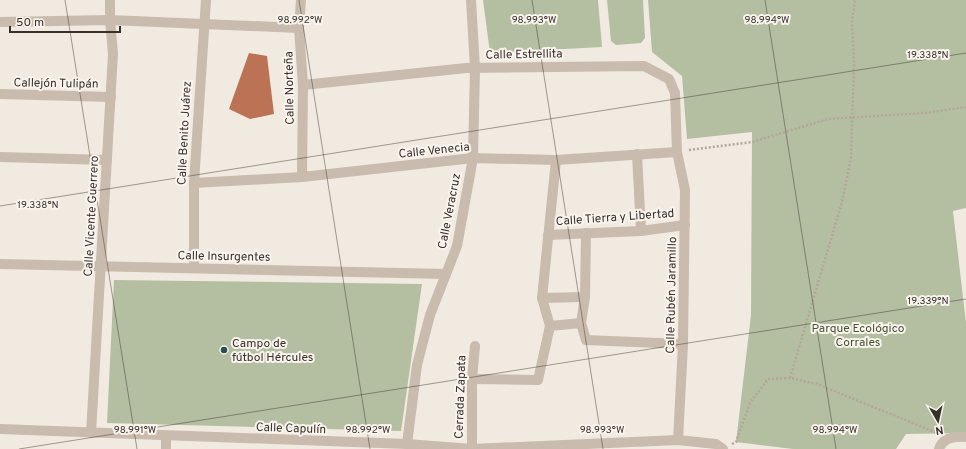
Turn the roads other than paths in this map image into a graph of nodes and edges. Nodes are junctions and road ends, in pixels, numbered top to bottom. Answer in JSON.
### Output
{"nodes":[{"id":1,"x":110,"y":0,"type":"edge"},
{"id":2,"x":206,"y":0,"type":"edge"},
{"id":3,"x":301,"y":0,"type":"edge"},
{"id":4,"x":471,"y":0,"type":"edge"},
{"id":5,"x":110,"y":20,"type":"junction"},
{"id":6,"x":0,"y":22,"type":"edge"},
{"id":7,"x":204,"y":25,"type":"junction"},
{"id":8,"x":299,"y":28,"type":"junction"},
{"id":9,"x":475,"y":68,"type":"junction"},
{"id":10,"x":303,"y":85,"type":"junction"},
{"id":11,"x":0,"y":94,"type":"edge"},
{"id":12,"x":111,"y":97,"type":"junction"},
{"id":13,"x":677,"y":152,"type":"junction"},
{"id":14,"x":637,"y":154,"type":"junction"},
{"id":15,"x":0,"y":157,"type":"edge"},
{"id":16,"x":473,"y":158,"type":"junction"},
{"id":17,"x":107,"y":160,"type":"junction"},
{"id":18,"x":556,"y":160,"type":"junction"},
{"id":19,"x":302,"y":176,"type":"junction"},
{"id":20,"x":194,"y":183,"type":"junction"},
{"id":21,"x":685,"y":225,"type":"junction"},
{"id":22,"x":641,"y":231,"type":"junction"},
{"id":23,"x":586,"y":233,"type":"junction"},
{"id":24,"x":548,"y":235,"type":"junction"},
{"id":25,"x":0,"y":264,"type":"edge"},
{"id":26,"x":101,"y":266,"type":"junction"},
{"id":27,"x":194,"y":268,"type":"junction"},
{"id":28,"x":446,"y":274,"type":"junction"},
{"id":29,"x":585,"y":297,"type":"junction"},
{"id":30,"x":542,"y":298,"type":"junction"},
{"id":31,"x":581,"y":323,"type":"junction"},
{"id":32,"x":550,"y":326,"type":"junction"},
{"id":33,"x":683,"y":344,"type":"junction"},
{"id":34,"x":475,"y":346,"type":"dead end"},
{"id":35,"x":472,"y":379,"type":"junction"},
{"id":36,"x":0,"y":430,"type":"edge"},
{"id":37,"x":91,"y":433,"type":"junction"},
{"id":38,"x":166,"y":436,"type":"junction"},
{"id":39,"x":966,"y":437,"type":"edge"},
{"id":40,"x":678,"y":440,"type":"junction"},
{"id":41,"x":267,"y":444,"type":"edge"},
{"id":42,"x":407,"y":444,"type":"junction"},
{"id":43,"x":358,"y":446,"type":"edge"},
{"id":44,"x":940,"y":447,"type":"edge"},
{"id":45,"x":166,"y":449,"type":"edge"},
{"id":46,"x":472,"y":449,"type":"edge"},
{"id":47,"x":722,"y":449,"type":"edge"}],
"edges":[{"from":1,"to":5,"type":"street","name":"Calle Vicente Guerrero"},
{"from":2,"to":7,"type":"street","name":"Calle Benito Juárez"},
{"from":3,"to":8,"type":"street","name":"Calle Norteña"},
{"from":4,"to":9,"type":"street","name":"Calle Veracruz"},
{"from":5,"to":6,"type":"street"},
{"from":5,"to":7,"type":"street"},
{"from":5,"to":12,"type":"street","name":"Calle Vicente Guerrero"},
{"from":7,"to":8,"type":"street"},
{"from":7,"to":20,"type":"street","name":"Calle Benito Juárez"},
{"from":8,"to":10,"type":"street","name":"Calle Norteña"},
{"from":9,"to":10,"type":"street","name":"Calle Estrellita"},
{"from":9,"to":13,"type":"street","name":"Calle Estrellita"},
{"from":9,"to":16,"type":"street","name":"Calle Veracruz"},
{"from":10,"to":19,"type":"street","name":"Calle Norteña"},
{"from":11,"to":12,"type":"street","name":"Callejón Tulipán"},
{"from":12,"to":17,"type":"street","name":"Calle Vicente Guerrero"},
{"from":13,"to":14,"type":"street","name":"Calle Venecia"},
{"from":13,"to":21,"type":"street","name":"Calle Rubén Jaramillo"},
{"from":14,"to":18,"type":"street","name":"Calle Venecia"},
{"from":14,"to":22,"type":"street"},
{"from":15,"to":17,"type":"street"},
{"from":16,"to":18,"type":"street","name":"Calle Venecia"},
{"from":16,"to":19,"type":"street","name":"Calle Venecia"},
{"from":16,"to":28,"type":"street","name":"Calle Veracruz"},
{"from":17,"to":26,"type":"street","name":"Calle Vicente Guerrero"},
{"from":18,"to":24,"type":"street"},
{"from":19,"to":20,"type":"street","name":"Calle Venecia"},
{"from":20,"to":27,"type":"street","name":"Calle Benito Juárez"},
{"from":21,"to":22,"type":"street","name":"Calle Tierra y Libertad"},
{"from":21,"to":33,"type":"street","name":"Calle Rubén Jaramillo"},
{"from":22,"to":23,"type":"street","name":"Calle Tierra y Libertad"},
{"from":23,"to":24,"type":"street","name":"Calle Tierra y Libertad"},
{"from":23,"to":29,"type":"street"},
{"from":24,"to":30,"type":"street"},
{"from":25,"to":26,"type":"street","name":"Calle Insurgentes"},
{"from":26,"to":27,"type":"street","name":"Calle Insurgentes"},
{"from":26,"to":37,"type":"street","name":"Calle Vicente Guerrero"},
{"from":27,"to":28,"type":"street","name":"Calle Insurgentes"},
{"from":28,"to":42,"type":"street","name":"Calle Veracruz"},
{"from":29,"to":30,"type":"street"},
{"from":29,"to":31,"type":"street"},
{"from":30,"to":32,"type":"street"},
{"from":31,"to":32,"type":"street"},
{"from":31,"to":33,"type":"street"},
{"from":32,"to":35,"type":"street"},
{"from":33,"to":40,"type":"street","name":"Calle Rubén Jaramillo"},
{"from":34,"to":35,"type":"street","name":"Cerrada Zapata"},
{"from":35,"to":46,"type":"street","name":"Cerrada Zapata"},
{"from":36,"to":37,"type":"street","name":"Calle Capulín"},
{"from":37,"to":38,"type":"street","name":"Calle Capulín"},
{"from":38,"to":41,"type":"street","name":"Calle Capulín"},
{"from":38,"to":45,"type":"street"},
{"from":39,"to":44,"type":"street"},
{"from":40,"to":46,"type":"street","name":"Calle Capulín"},
{"from":40,"to":47,"type":"street","name":"Calle Capulín"},
{"from":41,"to":43,"type":"street","name":"Calle Capulín"},
{"from":42,"to":43,"type":"street","name":"Calle Capulín"},
{"from":42,"to":46,"type":"street","name":"Calle Capulín"}]}
